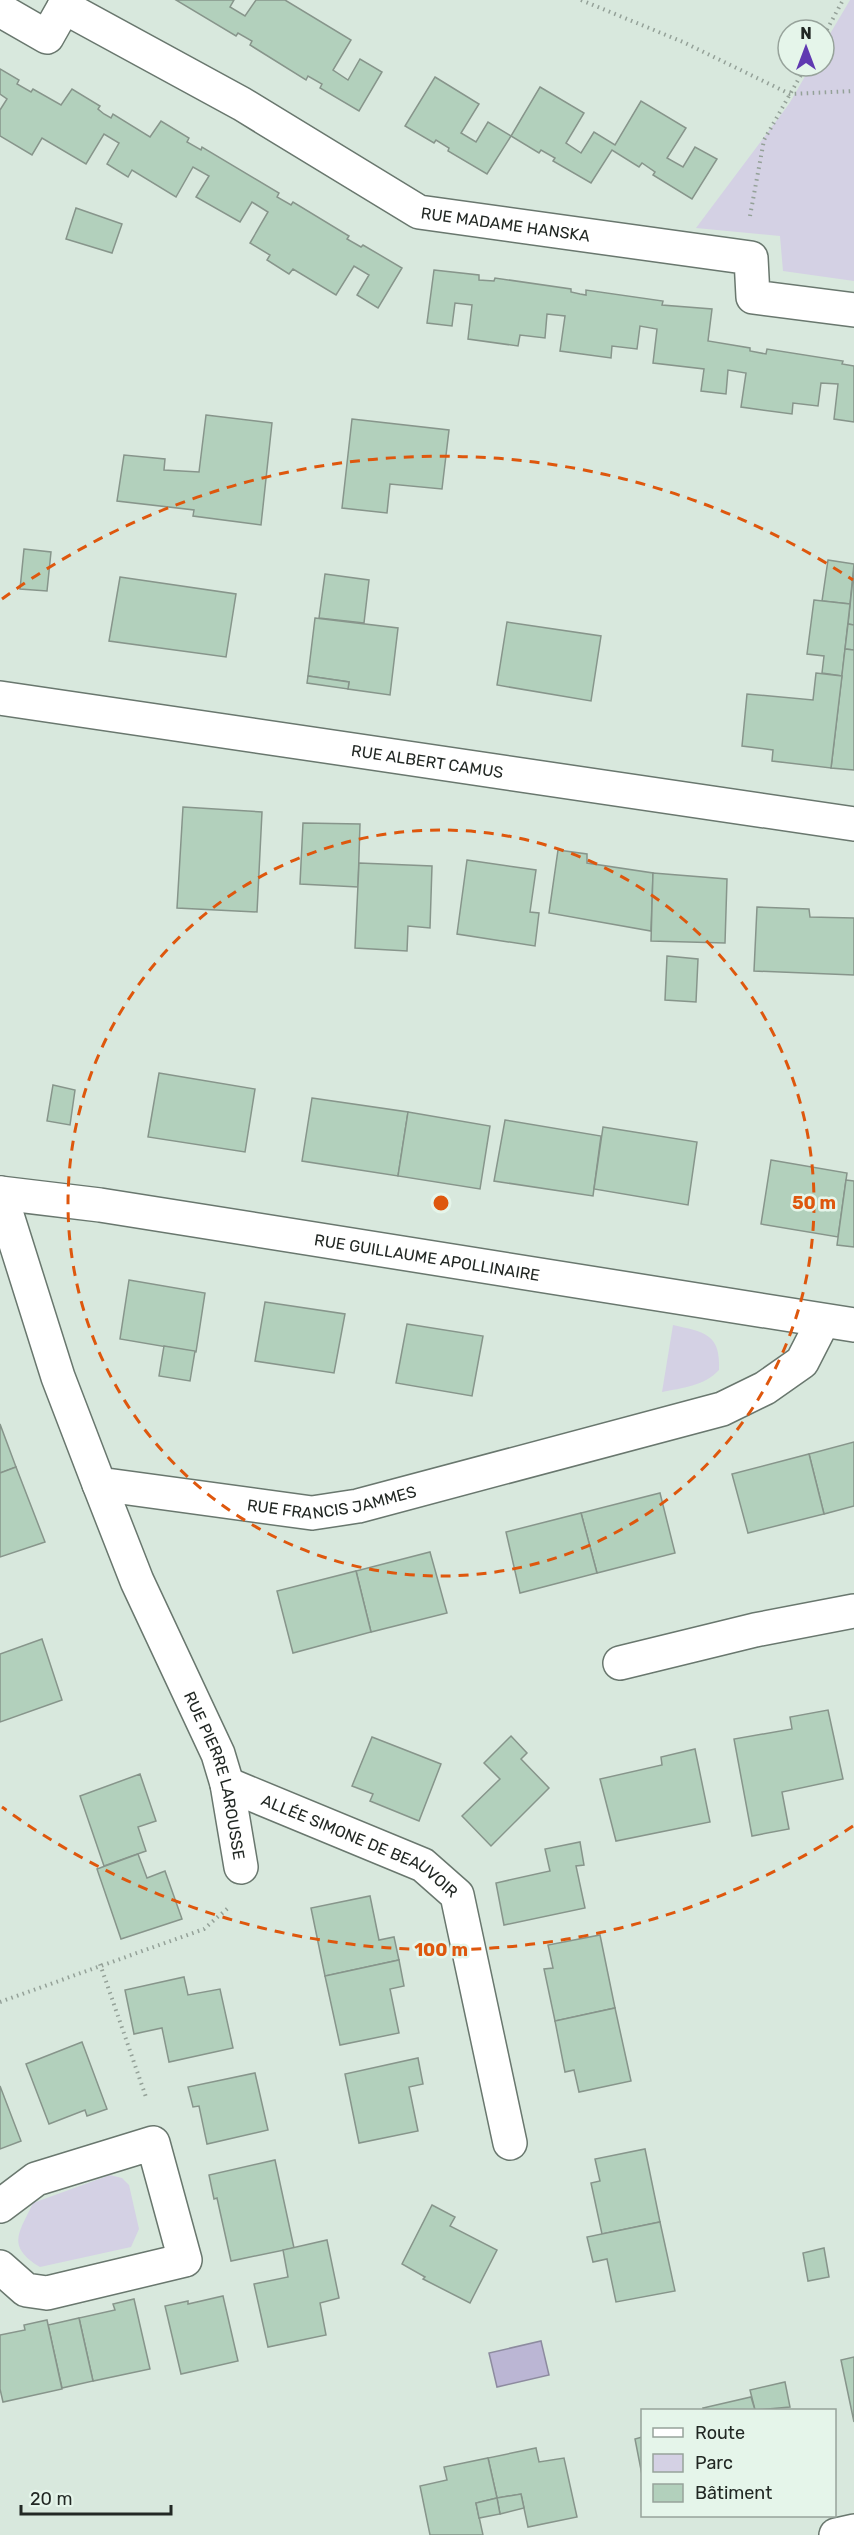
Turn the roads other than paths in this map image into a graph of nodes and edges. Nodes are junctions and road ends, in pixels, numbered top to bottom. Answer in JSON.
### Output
{"nodes":[{"id":1,"x":67,"y":4,"type":"edge"},
{"id":2,"x":0,"y":10,"type":"edge"},
{"id":3,"x":854,"y":310,"type":"edge"},
{"id":4,"x":0,"y":698,"type":"edge"},
{"id":5,"x":854,"y":824,"type":"edge"},
{"id":6,"x":0,"y":1193,"type":"edge"},
{"id":7,"x":838,"y":1323,"type":"edge"},
{"id":8,"x":99,"y":1484,"type":"junction"},
{"id":9,"x":854,"y":1611,"type":"edge"},
{"id":10,"x":620,"y":1663,"type":"dead end"},
{"id":11,"x":227,"y":1784,"type":"junction"},
{"id":12,"x":241,"y":1867,"type":"road end"},
{"id":13,"x":510,"y":2143,"type":"dead end"},
{"id":14,"x":0,"y":2206,"type":"edge"},
{"id":15,"x":0,"y":2267,"type":"edge"},
{"id":16,"x":854,"y":2531,"type":"edge"},
{"id":17,"x":836,"y":2535,"type":"edge"}],
"edges":[{"from":1,"to":2,"type":"street","name":"RUE MADAME HANSKA"},
{"from":1,"to":3,"type":"street","name":"RUE MADAME HANSKA"},
{"from":4,"to":5,"type":"street","name":"RUE ALBERT CAMUS"},
{"from":6,"to":7,"type":"street","name":"RUE GUILLAUME APOLLINAIRE"},
{"from":6,"to":8,"type":"street"},
{"from":7,"to":8,"type":"street","name":"RUE FRANCIS JAMMES"},
{"from":8,"to":11,"type":"street","name":"RUE PIERRE LAROUSSE"},
{"from":9,"to":10,"type":"street"},
{"from":11,"to":12,"type":"street","name":"RUE PIERRE LAROUSSE"},
{"from":11,"to":13,"type":"street","name":"ALLÉE SIMONE DE BEAUVOIR"},
{"from":14,"to":15,"type":"street"},
{"from":16,"to":17,"type":"street"}]}
